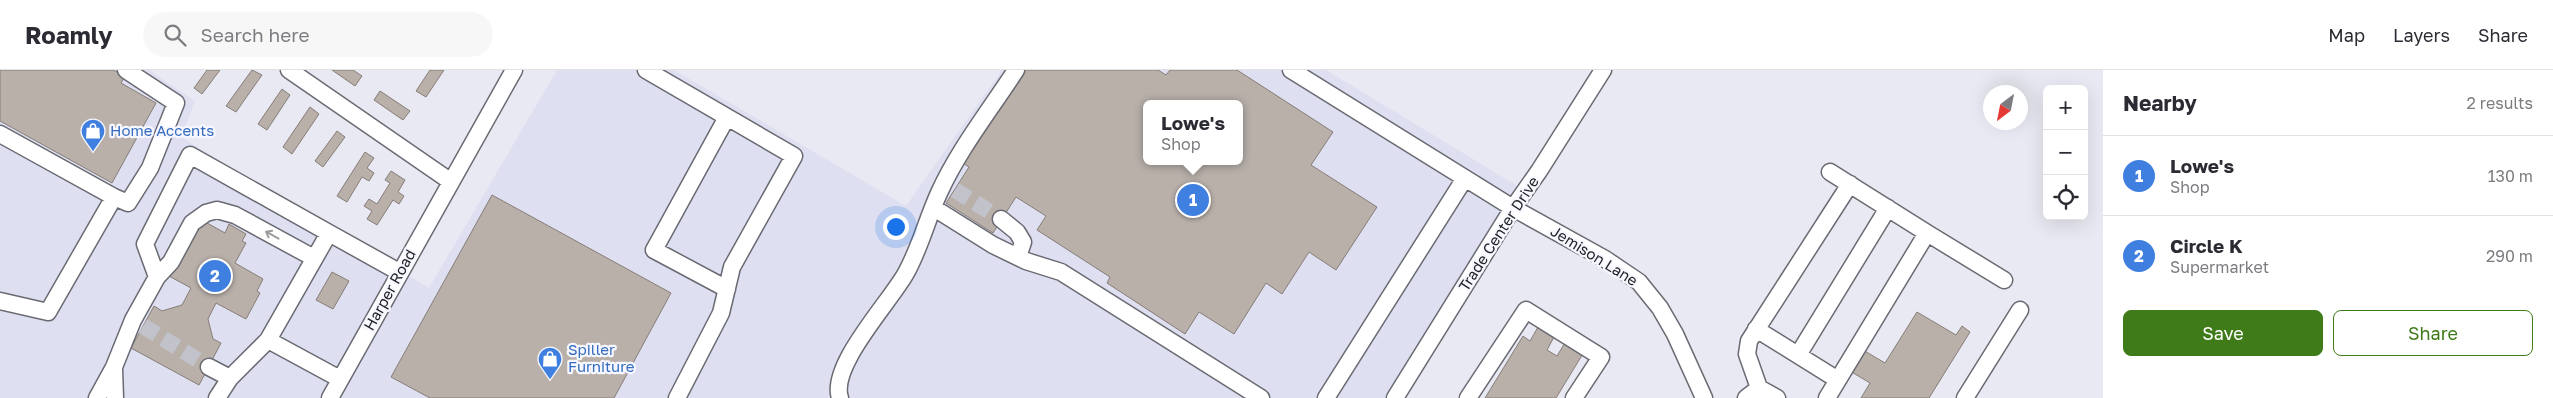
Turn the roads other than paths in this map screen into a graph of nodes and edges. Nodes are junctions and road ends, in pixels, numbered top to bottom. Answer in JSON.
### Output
{"nodes":[{"id":1,"x":126,"y":70,"type":"edge"},
{"id":2,"x":289,"y":70,"type":"edge"},
{"id":3,"x":646,"y":70,"type":"edge"},
{"id":4,"x":1016,"y":70,"type":"edge"},
{"id":5,"x":1291,"y":70,"type":"edge"},
{"id":6,"x":1603,"y":70,"type":"edge"},
{"id":7,"x":512,"y":71,"type":"edge"},
{"id":8,"x":727,"y":117,"type":"junction"},
{"id":9,"x":1,"y":137,"type":"edge"},
{"id":10,"x":1830,"y":172,"type":"dead end"},
{"id":11,"x":1465,"y":178,"type":"junction"},
{"id":12,"x":450,"y":181,"type":"junction"},
{"id":13,"x":1850,"y":184,"type":"junction"},
{"id":14,"x":114,"y":197,"type":"junction"},
{"id":15,"x":934,"y":208,"type":"junction"},
{"id":16,"x":1513,"y":208,"type":"junction"},
{"id":17,"x":1888,"y":208,"type":"junction"},
{"id":18,"x":1001,"y":219,"type":"tunnel mouth"},
{"id":19,"x":329,"y":233,"type":"junction"},
{"id":20,"x":1927,"y":233,"type":"junction"},
{"id":21,"x":1018,"y":257,"type":"junction"},
{"id":22,"x":314,"y":258,"type":"junction"},
{"id":23,"x":400,"y":272,"type":"junction"},
{"id":24,"x":157,"y":276,"type":"junction"},
{"id":25,"x":2004,"y":280,"type":"dead end"},
{"id":26,"x":727,"y":289,"type":"junction"},
{"id":27,"x":0,"y":301,"type":"edge"},
{"id":28,"x":2020,"y":310,"type":"dead end"},
{"id":29,"x":1756,"y":329,"type":"junction"},
{"id":30,"x":268,"y":340,"type":"junction"},
{"id":31,"x":1798,"y":355,"type":"junction"},
{"id":32,"x":209,"y":366,"type":"tunnel mouth"},
{"id":33,"x":114,"y":367,"type":"junction"},
{"id":34,"x":230,"y":378,"type":"junction"},
{"id":35,"x":340,"y":379,"type":"junction"},
{"id":36,"x":1838,"y":380,"type":"junction"},
{"id":37,"x":1759,"y":388,"type":"junction"},
{"id":38,"x":97,"y":398,"type":"edge"},
{"id":39,"x":115,"y":398,"type":"edge"},
{"id":40,"x":216,"y":398,"type":"edge"},
{"id":41,"x":330,"y":398,"type":"edge"},
{"id":42,"x":677,"y":398,"type":"edge"},
{"id":43,"x":840,"y":398,"type":"edge"},
{"id":44,"x":1261,"y":398,"type":"edge"},
{"id":45,"x":1326,"y":398,"type":"edge"},
{"id":46,"x":1394,"y":398,"type":"edge"},
{"id":47,"x":1468,"y":398,"type":"edge"},
{"id":48,"x":1574,"y":398,"type":"edge"},
{"id":49,"x":1704,"y":398,"type":"edge"},
{"id":50,"x":1746,"y":398,"type":"edge"},
{"id":51,"x":1776,"y":398,"type":"edge"},
{"id":52,"x":1827,"y":398,"type":"edge"},
{"id":53,"x":1965,"y":398,"type":"edge"}],
"edges":[{"from":1,"to":14,"type":"street"},
{"from":2,"to":12,"type":"street"},
{"from":3,"to":8,"type":"street"},
{"from":4,"to":15,"type":"street"},
{"from":5,"to":11,"type":"street","name":"Jemison Lane"},
{"from":6,"to":16,"type":"street","name":"Trade Center Drive"},
{"from":7,"to":12,"type":"street","name":"Harper Road"},
{"from":8,"to":26,"type":"street"},
{"from":8,"to":26,"type":"street"},
{"from":9,"to":14,"type":"street"},
{"from":10,"to":13,"type":"street"},
{"from":11,"to":16,"type":"street","name":"Jemison Lane"},
{"from":11,"to":45,"type":"street"},
{"from":12,"to":23,"type":"street","name":"Harper Road"},
{"from":13,"to":17,"type":"street"},
{"from":13,"to":29,"type":"street"},
{"from":14,"to":27,"type":"street"},
{"from":15,"to":21,"type":"street"},
{"from":15,"to":43,"type":"street"},
{"from":16,"to":46,"type":"street","name":"Trade Center Drive"},
{"from":16,"to":49,"type":"street","name":"Jemison Lane"},
{"from":17,"to":20,"type":"street"},
{"from":17,"to":31,"type":"street"},
{"from":18,"to":21,"type":"street"},
{"from":19,"to":22,"type":"street"},
{"from":19,"to":23,"type":"street"},
{"from":19,"to":24,"type":"street"},
{"from":20,"to":25,"type":"street"},
{"from":20,"to":36,"type":"street"},
{"from":21,"to":44,"type":"street"},
{"from":22,"to":24,"type":"street","one_way":true},
{"from":22,"to":30,"type":"street"},
{"from":23,"to":35,"type":"street","name":"Harper Road"},
{"from":24,"to":33,"type":"street"},
{"from":26,"to":42,"type":"street"},
{"from":28,"to":53,"type":"street"},
{"from":29,"to":31,"type":"street"},
{"from":29,"to":37,"type":"street"},
{"from":30,"to":34,"type":"street"},
{"from":30,"to":35,"type":"street"},
{"from":31,"to":36,"type":"street"},
{"from":32,"to":34,"type":"street"},
{"from":33,"to":38,"type":"street"},
{"from":33,"to":39,"type":"street"},
{"from":34,"to":40,"type":"street"},
{"from":35,"to":41,"type":"street","name":"Harper Road"},
{"from":36,"to":52,"type":"street"},
{"from":37,"to":50,"type":"street"},
{"from":37,"to":51,"type":"street"},
{"from":47,"to":48,"type":"street"}]}
